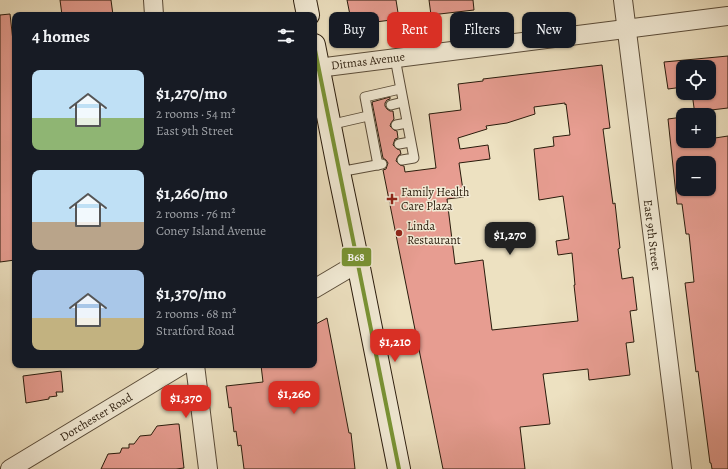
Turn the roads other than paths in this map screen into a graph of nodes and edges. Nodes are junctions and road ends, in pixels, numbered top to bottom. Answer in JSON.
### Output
{"nodes":[{"id":1,"x":153,"y":0,"type":"edge"},
{"id":2,"x":305,"y":0,"type":"edge"},
{"id":3,"x":623,"y":0,"type":"edge"},
{"id":4,"x":154,"y":12,"type":"edge"},
{"id":5,"x":307,"y":12,"type":"edge"},
{"id":6,"x":728,"y":16,"type":"edge"},
{"id":7,"x":626,"y":29,"type":"junction"},
{"id":8,"x":395,"y":58,"type":"junction"},
{"id":9,"x":317,"y":62,"type":"edge"},
{"id":10,"x":318,"y":68,"type":"junction"},
{"id":11,"x":400,"y":89,"type":"junction"},
{"id":12,"x":402,"y":102,"type":"junction"},
{"id":13,"x":391,"y":104,"type":"dead end"},
{"id":14,"x":369,"y":111,"type":"junction"},
{"id":15,"x":407,"y":123,"type":"junction"},
{"id":16,"x":329,"y":125,"type":"junction"},
{"id":17,"x":396,"y":125,"type":"dead end"},
{"id":18,"x":410,"y":142,"type":"junction"},
{"id":19,"x":399,"y":144,"type":"dead end"},
{"id":20,"x":402,"y":160,"type":"dead end"},
{"id":21,"x":339,"y":172,"type":"junction"},
{"id":22,"x":358,"y":263,"type":"junction"},
{"id":23,"x":317,"y":287,"type":"edge"},
{"id":24,"x":177,"y":368,"type":"edge"},
{"id":25,"x":195,"y":368,"type":"edge"},
{"id":26,"x":10,"y":469,"type":"edge"},
{"id":27,"x":208,"y":469,"type":"edge"},
{"id":28,"x":399,"y":469,"type":"edge"},
{"id":29,"x":682,"y":469,"type":"edge"}],
"edges":[{"from":1,"to":4,"type":"street"},
{"from":2,"to":5,"type":"main road"},
{"from":3,"to":7,"type":"street","name":"East 9th Street"},
{"from":6,"to":7,"type":"street","name":"Ditmas Avenue"},
{"from":7,"to":8,"type":"street","name":"Ditmas Avenue"},
{"from":7,"to":29,"type":"street","name":"East 9th Street"},
{"from":8,"to":10,"type":"street","name":"Ditmas Avenue"},
{"from":8,"to":11,"type":"lane"},
{"from":9,"to":10,"type":"main road"},
{"from":10,"to":16,"type":"main road"},
{"from":11,"to":12,"type":"lane"},
{"from":11,"to":14,"type":"lane"},
{"from":12,"to":13,"type":"lane"},
{"from":12,"to":15,"type":"lane"},
{"from":14,"to":16,"type":"lane"},
{"from":14,"to":21,"type":"lane"},
{"from":15,"to":17,"type":"lane"},
{"from":15,"to":18,"type":"lane"},
{"from":16,"to":21,"type":"main road"},
{"from":18,"to":19,"type":"lane"},
{"from":18,"to":20,"type":"lane"},
{"from":21,"to":22,"type":"main road"},
{"from":22,"to":23,"type":"street"},
{"from":22,"to":28,"type":"main road"},
{"from":24,"to":26,"type":"street","name":"Dorchester Road"},
{"from":25,"to":27,"type":"street"}]}
